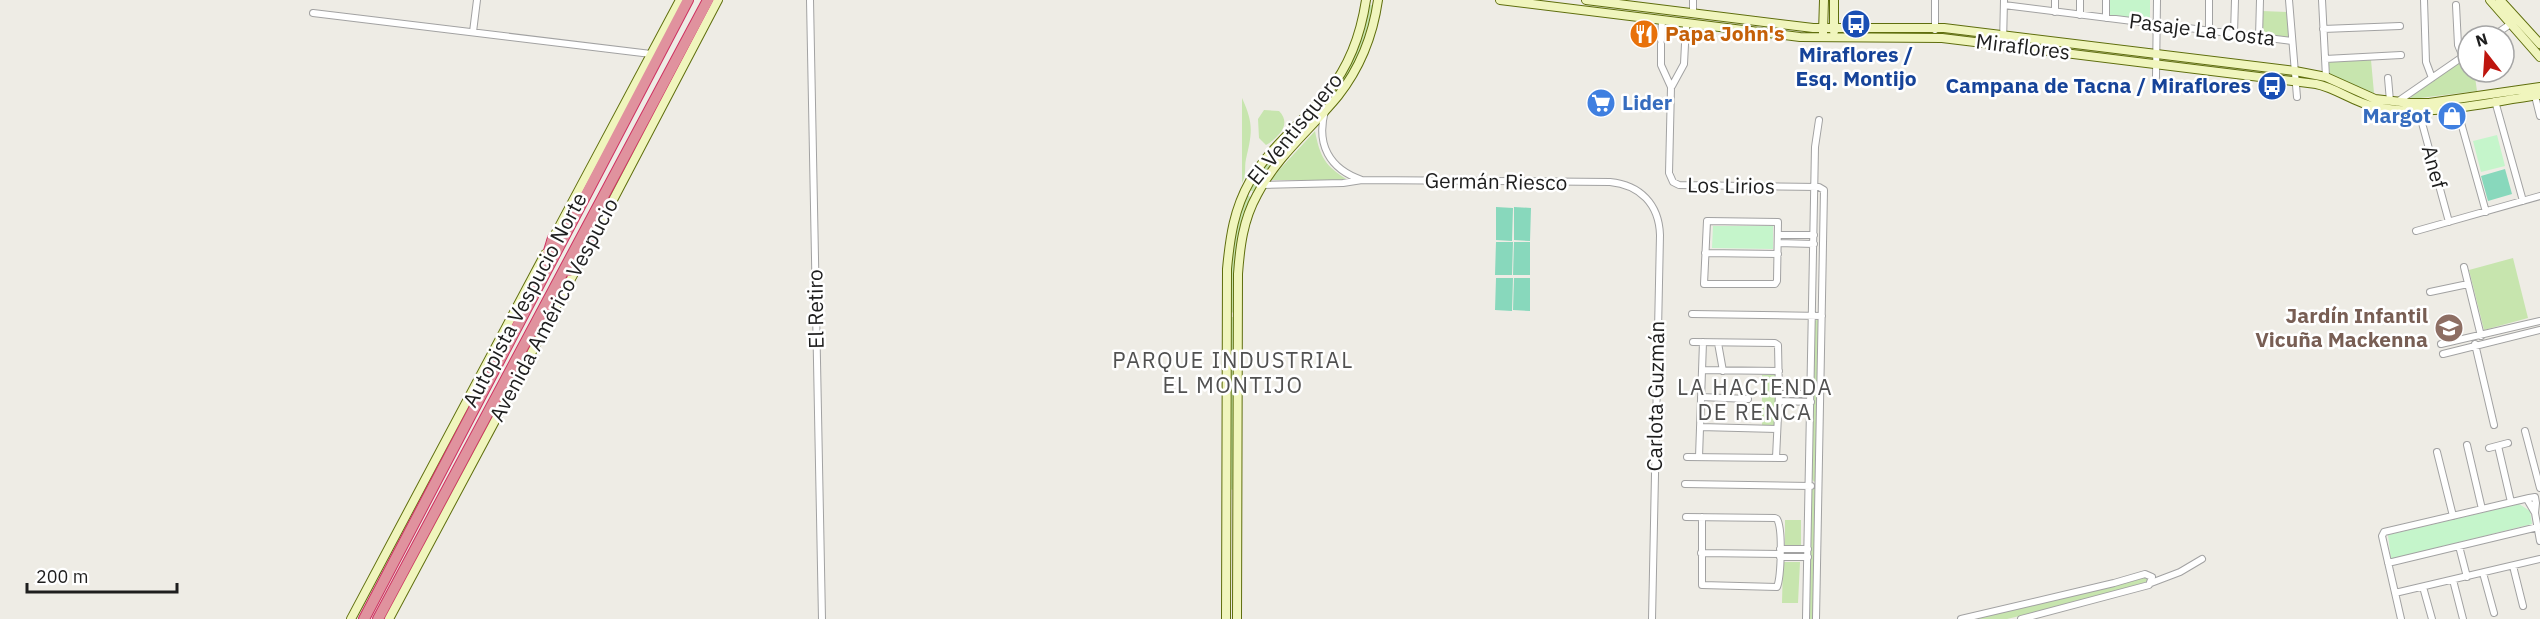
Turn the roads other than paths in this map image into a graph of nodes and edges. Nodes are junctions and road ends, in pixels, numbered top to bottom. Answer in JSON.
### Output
{"nodes":[{"id":1,"x":477,"y":0,"type":"edge"},
{"id":2,"x":680,"y":0,"type":"edge"},
{"id":3,"x":688,"y":0,"type":"edge"},
{"id":4,"x":708,"y":0,"type":"edge"},
{"id":5,"x":718,"y":0,"type":"edge"},
{"id":6,"x":810,"y":0,"type":"edge"},
{"id":7,"x":1366,"y":0,"type":"edge"},
{"id":8,"x":1376,"y":0,"type":"edge"},
{"id":9,"x":1500,"y":0,"type":"edge"},
{"id":10,"x":1586,"y":0,"type":"edge"},
{"id":11,"x":1693,"y":0,"type":"edge"},
{"id":12,"x":1824,"y":0,"type":"edge"},
{"id":13,"x":1834,"y":0,"type":"edge"},
{"id":14,"x":1935,"y":0,"type":"edge"},
{"id":15,"x":2030,"y":0,"type":"edge"},
{"id":16,"x":2055,"y":0,"type":"edge"},
{"id":17,"x":2080,"y":0,"type":"edge"},
{"id":18,"x":2106,"y":0,"type":"edge"},
{"id":19,"x":2157,"y":0,"type":"edge"},
{"id":20,"x":2209,"y":0,"type":"edge"},
{"id":21,"x":2235,"y":0,"type":"edge"},
{"id":22,"x":2260,"y":0,"type":"edge"},
{"id":23,"x":2289,"y":0,"type":"edge"},
{"id":24,"x":2322,"y":0,"type":"edge"},
{"id":25,"x":2424,"y":0,"type":"edge"},
{"id":26,"x":2490,"y":0,"type":"edge"},
{"id":27,"x":2500,"y":0,"type":"edge"},
{"id":28,"x":1538,"y":3,"type":"edge"},
{"id":29,"x":2004,"y":3,"type":"edge"},
{"id":30,"x":2456,"y":5,"type":"dead end"},
{"id":31,"x":2030,"y":9,"type":"junction"},
{"id":32,"x":2055,"y":12,"type":"junction"},
{"id":33,"x":313,"y":13,"type":"dead end"},
{"id":34,"x":1693,"y":14,"type":"junction"},
{"id":35,"x":2080,"y":15,"type":"junction"},
{"id":36,"x":2106,"y":18,"type":"junction"},
{"id":37,"x":1662,"y":21,"type":"junction"},
{"id":38,"x":2515,"y":21,"type":"junction"},
{"id":39,"x":1686,"y":23,"type":"junction"},
{"id":40,"x":2157,"y":24,"type":"junction"},
{"id":41,"x":2457,"y":24,"type":"edge"},
{"id":42,"x":2511,"y":24,"type":"edge"},
{"id":43,"x":1788,"y":26,"type":"junction"},
{"id":44,"x":2400,"y":26,"type":"dead end"},
{"id":45,"x":2323,"y":28,"type":"junction"},
{"id":46,"x":2209,"y":31,"type":"junction"},
{"id":47,"x":473,"y":32,"type":"junction"},
{"id":48,"x":1935,"y":32,"type":"junction"},
{"id":49,"x":1823,"y":33,"type":"junction"},
{"id":50,"x":1834,"y":33,"type":"junction"},
{"id":51,"x":2234,"y":34,"type":"junction"},
{"id":52,"x":1788,"y":36,"type":"junction"},
{"id":53,"x":2259,"y":37,"type":"junction"},
{"id":54,"x":2003,"y":39,"type":"junction"},
{"id":55,"x":2292,"y":41,"type":"junction"},
{"id":56,"x":2540,"y":44,"type":"edge"},
{"id":57,"x":651,"y":54,"type":"junction"},
{"id":58,"x":2401,"y":55,"type":"dead end"},
{"id":59,"x":2540,"y":57,"type":"edge"},
{"id":60,"x":2325,"y":58,"type":"junction"},
{"id":61,"x":2156,"y":59,"type":"junction"},
{"id":62,"x":2456,"y":61,"type":"edge"},
{"id":63,"x":2295,"y":76,"type":"junction"},
{"id":64,"x":2431,"y":76,"type":"junction"},
{"id":65,"x":2156,"y":77,"type":"dead end"},
{"id":66,"x":2326,"y":77,"type":"junction"},
{"id":67,"x":2388,"y":78,"type":"dead end"},
{"id":68,"x":1671,"y":87,"type":"junction"},
{"id":69,"x":2540,"y":87,"type":"edge"},
{"id":70,"x":2537,"y":96,"type":"edge"},
{"id":71,"x":2297,"y":97,"type":"dead end"},
{"id":72,"x":2495,"y":101,"type":"junction"},
{"id":73,"x":2393,"y":102,"type":"junction"},
{"id":74,"x":2456,"y":103,"type":"junction"},
{"id":75,"x":1326,"y":110,"type":"junction"},
{"id":76,"x":2419,"y":112,"type":"junction"},
{"id":77,"x":2540,"y":116,"type":"edge"},
{"id":78,"x":1820,"y":120,"type":"dead end"},
{"id":79,"x":1362,"y":180,"type":"junction"},
{"id":80,"x":1262,"y":185,"type":"junction"},
{"id":81,"x":1629,"y":186,"type":"joint"},
{"id":82,"x":1815,"y":188,"type":"junction"},
{"id":83,"x":2540,"y":196,"type":"edge"},
{"id":84,"x":2523,"y":201,"type":"junction"},
{"id":85,"x":2486,"y":212,"type":"junction"},
{"id":86,"x":2449,"y":222,"type":"junction"},
{"id":87,"x":2416,"y":231,"type":"dead end"},
{"id":88,"x":595,"y":235,"type":"junction"},
{"id":89,"x":1778,"y":235,"type":"junction"},
{"id":90,"x":1814,"y":235,"type":"junction"},
{"id":91,"x":553,"y":238,"type":"junction"},
{"id":92,"x":1778,"y":243,"type":"junction"},
{"id":93,"x":1814,"y":244,"type":"junction"},
{"id":94,"x":1705,"y":253,"type":"junction"},
{"id":95,"x":1778,"y":254,"type":"junction"},
{"id":96,"x":2464,"y":267,"type":"dead end"},
{"id":97,"x":2468,"y":284,"type":"junction"},
{"id":98,"x":2430,"y":292,"type":"dead end"},
{"id":99,"x":533,"y":299,"type":"junction"},
{"id":100,"x":544,"y":305,"type":"junction"},
{"id":101,"x":1692,"y":314,"type":"dead end"},
{"id":102,"x":1227,"y":315,"type":"junction"},
{"id":103,"x":1237,"y":315,"type":"junction"},
{"id":104,"x":1813,"y":316,"type":"junction"},
{"id":105,"x":1822,"y":316,"type":"junction"},
{"id":106,"x":2539,"y":322,"type":"edge"},
{"id":107,"x":2540,"y":330,"type":"edge"},
{"id":108,"x":2477,"y":336,"type":"junction"},
{"id":109,"x":1693,"y":342,"type":"dead end"},
{"id":110,"x":1703,"y":342,"type":"junction"},
{"id":111,"x":1718,"y":343,"type":"junction"},
{"id":112,"x":2441,"y":344,"type":"dead end"},
{"id":113,"x":2476,"y":346,"type":"junction"},
{"id":114,"x":2443,"y":354,"type":"dead end"},
{"id":115,"x":1702,"y":370,"type":"junction"},
{"id":116,"x":1724,"y":371,"type":"junction"},
{"id":117,"x":1779,"y":371,"type":"junction"},
{"id":118,"x":1811,"y":394,"type":"junction"},
{"id":119,"x":1701,"y":397,"type":"junction"},
{"id":120,"x":1779,"y":397,"type":"junction"},
{"id":121,"x":1748,"y":399,"type":"dead end"},
{"id":122,"x":1811,"y":402,"type":"junction"},
{"id":123,"x":2494,"y":424,"type":"dead end"},
{"id":124,"x":1700,"y":427,"type":"junction"},
{"id":125,"x":1777,"y":429,"type":"junction"},
{"id":126,"x":2525,"y":431,"type":"dead end"},
{"id":127,"x":2508,"y":443,"type":"dead end"},
{"id":128,"x":2467,"y":445,"type":"dead end"},
{"id":129,"x":2498,"y":446,"type":"junction"},
{"id":130,"x":2489,"y":448,"type":"dead end"},
{"id":131,"x":2437,"y":452,"type":"dead end"},
{"id":132,"x":1687,"y":457,"type":"dead end"},
{"id":133,"x":1699,"y":457,"type":"junction"},
{"id":134,"x":1776,"y":458,"type":"junction"},
{"id":135,"x":1784,"y":458,"type":"dead end"},
{"id":136,"x":1685,"y":484,"type":"dead end"},
{"id":137,"x":1809,"y":486,"type":"junction"},
{"id":138,"x":1818,"y":486,"type":"junction"},
{"id":139,"x":2540,"y":488,"type":"edge"},
{"id":140,"x":1226,"y":492,"type":"junction"},
{"id":141,"x":1236,"y":492,"type":"junction"},
{"id":142,"x":2533,"y":500,"type":"edge"},
{"id":143,"x":2511,"y":502,"type":"junction"},
{"id":144,"x":2482,"y":509,"type":"junction"},
{"id":145,"x":2452,"y":516,"type":"junction"},
{"id":146,"x":1686,"y":517,"type":"dead end"},
{"id":147,"x":1702,"y":518,"type":"junction"},
{"id":148,"x":2538,"y":527,"type":"junction"},
{"id":149,"x":2540,"y":542,"type":"edge"},
{"id":150,"x":2459,"y":546,"type":"junction"},
{"id":151,"x":1808,"y":549,"type":"junction"},
{"id":152,"x":1701,"y":553,"type":"junction"},
{"id":153,"x":1780,"y":553,"type":"junction"},
{"id":154,"x":1808,"y":557,"type":"junction"},
{"id":155,"x":2202,"y":559,"type":"dead end"},
{"id":156,"x":2540,"y":559,"type":"edge"},
{"id":157,"x":2388,"y":563,"type":"junction"},
{"id":158,"x":2513,"y":566,"type":"junction"},
{"id":159,"x":2483,"y":573,"type":"junction"},
{"id":160,"x":2467,"y":576,"type":"junction"},
{"id":161,"x":2453,"y":580,"type":"junction"},
{"id":162,"x":2150,"y":584,"type":"junction"},
{"id":163,"x":2423,"y":587,"type":"junction"},
{"id":164,"x":2395,"y":593,"type":"junction"},
{"id":165,"x":374,"y":601,"type":"junction"},
{"id":166,"x":2523,"y":606,"type":"dead end"},
{"id":167,"x":2494,"y":613,"type":"dead end"},
{"id":168,"x":351,"y":619,"type":"edge"},
{"id":169,"x":358,"y":619,"type":"edge"},
{"id":170,"x":364,"y":619,"type":"edge"},
{"id":171,"x":378,"y":619,"type":"edge"},
{"id":172,"x":389,"y":619,"type":"edge"},
{"id":173,"x":822,"y":619,"type":"edge"},
{"id":174,"x":1226,"y":619,"type":"edge"},
{"id":175,"x":1237,"y":619,"type":"edge"},
{"id":176,"x":1652,"y":619,"type":"edge"},
{"id":177,"x":1806,"y":619,"type":"edge"},
{"id":178,"x":1816,"y":619,"type":"edge"},
{"id":179,"x":1961,"y":619,"type":"edge"},
{"id":180,"x":2021,"y":619,"type":"edge"},
{"id":181,"x":2401,"y":619,"type":"edge"},
{"id":182,"x":2432,"y":619,"type":"edge"},
{"id":183,"x":2463,"y":619,"type":"edge"}],
"edges":[{"from":1,"to":47,"type":"street"},
{"from":2,"to":57,"type":"street","name":"Avenida Américo Vespucio"},
{"from":3,"to":99,"type":"highway","name":"Autopista Vespucio Norte"},
{"from":4,"to":100,"type":"highway","name":"Autopista Vespucio Norte"},
{"from":5,"to":88,"type":"street","name":"Avenida Américo Vespucio"},
{"from":6,"to":173,"type":"street","name":"El Retiro"},
{"from":7,"to":102,"type":"street","name":"El Ventisquero"},
{"from":8,"to":75,"type":"street","name":"El Ventisquero"},
{"from":9,"to":28,"type":"street","name":"Miraflores"},
{"from":10,"to":34,"type":"street","name":"Miraflores"},
{"from":11,"to":34,"type":"street"},
{"from":12,"to":49,"type":"street"},
{"from":13,"to":50,"type":"street"},
{"from":14,"to":48,"type":"street"},
{"from":15,"to":31,"type":"street"},
{"from":16,"to":32,"type":"street"},
{"from":17,"to":35,"type":"street"},
{"from":18,"to":36,"type":"street"},
{"from":19,"to":40,"type":"street"},
{"from":20,"to":46,"type":"street"},
{"from":21,"to":51,"type":"street"},
{"from":22,"to":53,"type":"street"},
{"from":23,"to":55,"type":"street"},
{"from":24,"to":45,"type":"street"},
{"from":25,"to":64,"type":"street"},
{"from":26,"to":38,"type":"street"},
{"from":27,"to":38,"type":"street"},
{"from":28,"to":37,"type":"street","name":"Miraflores"},
{"from":29,"to":31,"type":"street","name":"Pasaje La Costa"},
{"from":29,"to":54,"type":"street"},
{"from":30,"to":41,"type":"street"},
{"from":31,"to":32,"type":"street","name":"Pasaje La Costa"},
{"from":32,"to":35,"type":"street","name":"Pasaje La Costa"},
{"from":33,"to":47,"type":"street"},
{"from":34,"to":43,"type":"street","name":"Miraflores"},
{"from":35,"to":36,"type":"street","name":"Pasaje La Costa"},
{"from":36,"to":40,"type":"street","name":"Pasaje La Costa"},
{"from":37,"to":39,"type":"street","name":"Miraflores"},
{"from":37,"to":68,"type":"street"},
{"from":38,"to":42,"type":"street"},
{"from":38,"to":56,"type":"street"},
{"from":38,"to":59,"type":"street"},
{"from":39,"to":52,"type":"street","name":"Miraflores"},
{"from":39,"to":68,"type":"street"},
{"from":40,"to":46,"type":"street","name":"Pasaje La Costa"},
{"from":40,"to":61,"type":"street"},
{"from":43,"to":49,"type":"street","name":"Miraflores"},
{"from":43,"to":52,"type":"street"},
{"from":44,"to":45,"type":"street"},
{"from":45,"to":60,"type":"street"},
{"from":46,"to":51,"type":"street","name":"Pasaje La Costa"},
{"from":47,"to":57,"type":"street"},
{"from":48,"to":50,"type":"street","name":"Miraflores"},
{"from":48,"to":54,"type":"street","name":"Miraflores"},
{"from":49,"to":50,"type":"street","name":"Miraflores"},
{"from":49,"to":52,"type":"street","name":"Miraflores"},
{"from":51,"to":53,"type":"street","name":"Pasaje La Costa"},
{"from":53,"to":55,"type":"street","name":"Pasaje La Costa"},
{"from":54,"to":61,"type":"street","name":"Miraflores"},
{"from":55,"to":63,"type":"street"},
{"from":57,"to":91,"type":"street","name":"Avenida Américo Vespucio"},
{"from":58,"to":60,"type":"street"},
{"from":60,"to":66,"type":"street"},
{"from":61,"to":63,"type":"street","name":"Miraflores"},
{"from":61,"to":65,"type":"street"},
{"from":62,"to":64,"type":"street"},
{"from":63,"to":66,"type":"street","name":"Miraflores"},
{"from":63,"to":71,"type":"street"},
{"from":63,"to":76,"type":"street","name":"Miraflores"},
{"from":64,"to":73,"type":"street"},
{"from":66,"to":73,"type":"street","name":"Miraflores"},
{"from":67,"to":73,"type":"street"},
{"from":68,"to":82,"type":"street","name":"Los Lirios"},
{"from":69,"to":74,"type":"street","name":"Miraflores"},
{"from":70,"to":72,"type":"street","name":"Miraflores"},
{"from":70,"to":77,"type":"street"},
{"from":72,"to":74,"type":"street","name":"Miraflores"},
{"from":72,"to":84,"type":"street"},
{"from":73,"to":74,"type":"street","name":"Miraflores"},
{"from":74,"to":76,"type":"street","name":"Miraflores"},
{"from":74,"to":85,"type":"street"},
{"from":75,"to":79,"type":"street"},
{"from":75,"to":80,"type":"street","name":"El Ventisquero"},
{"from":76,"to":86,"type":"street","name":"Anef"},
{"from":78,"to":82,"type":"street"},
{"from":79,"to":80,"type":"street","name":"Germán Riesco"},
{"from":79,"to":81,"type":"street","name":"Germán Riesco"},
{"from":80,"to":103,"type":"street","name":"El Ventisquero"},
{"from":81,"to":176,"type":"street","name":"Carlota Guzmán"},
{"from":82,"to":90,"type":"street"},
{"from":82,"to":105,"type":"street"},
{"from":83,"to":84,"type":"street"},
{"from":84,"to":85,"type":"street"},
{"from":85,"to":86,"type":"street"},
{"from":86,"to":87,"type":"street"},
{"from":88,"to":100,"type":"highway"},
{"from":88,"to":172,"type":"street","name":"Avenida Américo Vespucio"},
{"from":89,"to":90,"type":"street"},
{"from":89,"to":92,"type":"street"},
{"from":89,"to":94,"type":"street"},
{"from":90,"to":93,"type":"street"},
{"from":91,"to":99,"type":"highway"},
{"from":91,"to":168,"type":"street","name":"Avenida Américo Vespucio"},
{"from":92,"to":93,"type":"street"},
{"from":92,"to":95,"type":"street"},
{"from":93,"to":104,"type":"street"},
{"from":94,"to":95,"type":"street"},
{"from":94,"to":95,"type":"street"},
{"from":96,"to":97,"type":"street"},
{"from":97,"to":98,"type":"street"},
{"from":97,"to":108,"type":"street"},
{"from":99,"to":165,"type":"highway","name":"Autopista Vespucio Norte"},
{"from":100,"to":171,"type":"highway","name":"Autopista Vespucio Norte"},
{"from":101,"to":104,"type":"street"},
{"from":102,"to":103,"type":"street"},
{"from":102,"to":140,"type":"street","name":"El Ventisquero"},
{"from":103,"to":141,"type":"street","name":"El Ventisquero"},
{"from":104,"to":105,"type":"street"},
{"from":104,"to":118,"type":"street"},
{"from":105,"to":138,"type":"street"},
{"from":106,"to":107,"type":"street"},
{"from":106,"to":108,"type":"street"},
{"from":107,"to":113,"type":"street"},
{"from":108,"to":112,"type":"street"},
{"from":108,"to":113,"type":"street"},
{"from":109,"to":110,"type":"street"},
{"from":110,"to":111,"type":"street"},
{"from":110,"to":115,"type":"street"},
{"from":111,"to":116,"type":"street"},
{"from":111,"to":117,"type":"street"},
{"from":113,"to":114,"type":"street"},
{"from":113,"to":123,"type":"street"},
{"from":115,"to":116,"type":"street"},
{"from":115,"to":119,"type":"street"},
{"from":116,"to":117,"type":"street"},
{"from":117,"to":120,"type":"street"},
{"from":118,"to":120,"type":"street"},
{"from":118,"to":122,"type":"street"},
{"from":119,"to":121,"type":"street"},
{"from":119,"to":124,"type":"street"},
{"from":120,"to":122,"type":"street"},
{"from":120,"to":125,"type":"street"},
{"from":122,"to":137,"type":"street"},
{"from":124,"to":125,"type":"street"},
{"from":124,"to":133,"type":"street"},
{"from":125,"to":134,"type":"street"},
{"from":126,"to":139,"type":"street"},
{"from":127,"to":129,"type":"street"},
{"from":128,"to":144,"type":"street"},
{"from":129,"to":130,"type":"street"},
{"from":129,"to":143,"type":"street"},
{"from":131,"to":145,"type":"street"},
{"from":132,"to":133,"type":"street"},
{"from":133,"to":134,"type":"street"},
{"from":134,"to":135,"type":"street"},
{"from":136,"to":137,"type":"street"},
{"from":137,"to":138,"type":"street"},
{"from":137,"to":151,"type":"street"},
{"from":138,"to":178,"type":"street"},
{"from":140,"to":141,"type":"street"},
{"from":140,"to":174,"type":"street","name":"El Ventisquero"},
{"from":141,"to":175,"type":"street","name":"El Ventisquero"},
{"from":142,"to":143,"type":"street"},
{"from":142,"to":148,"type":"street"},
{"from":143,"to":144,"type":"street"},
{"from":144,"to":145,"type":"street"},
{"from":145,"to":157,"type":"street"},
{"from":146,"to":147,"type":"street"},
{"from":147,"to":152,"type":"street"},
{"from":147,"to":153,"type":"street"},
{"from":148,"to":149,"type":"street"},
{"from":148,"to":150,"type":"street"},
{"from":150,"to":157,"type":"street"},
{"from":150,"to":160,"type":"street"},
{"from":151,"to":153,"type":"street"},
{"from":151,"to":154,"type":"street"},
{"from":152,"to":153,"type":"street"},
{"from":152,"to":153,"type":"street"},
{"from":153,"to":154,"type":"street"},
{"from":154,"to":177,"type":"street"},
{"from":155,"to":162,"type":"street"},
{"from":156,"to":158,"type":"street"},
{"from":157,"to":164,"type":"street"},
{"from":158,"to":159,"type":"street"},
{"from":158,"to":166,"type":"street"},
{"from":159,"to":160,"type":"street"},
{"from":159,"to":167,"type":"street"},
{"from":160,"to":161,"type":"street"},
{"from":161,"to":163,"type":"street"},
{"from":161,"to":183,"type":"street"},
{"from":162,"to":179,"type":"street"},
{"from":162,"to":180,"type":"street"},
{"from":163,"to":164,"type":"street"},
{"from":163,"to":182,"type":"street"},
{"from":164,"to":181,"type":"street"},
{"from":165,"to":169,"type":"highway"},
{"from":165,"to":170,"type":"highway","name":"Autopista Vespucio Norte"}]}
